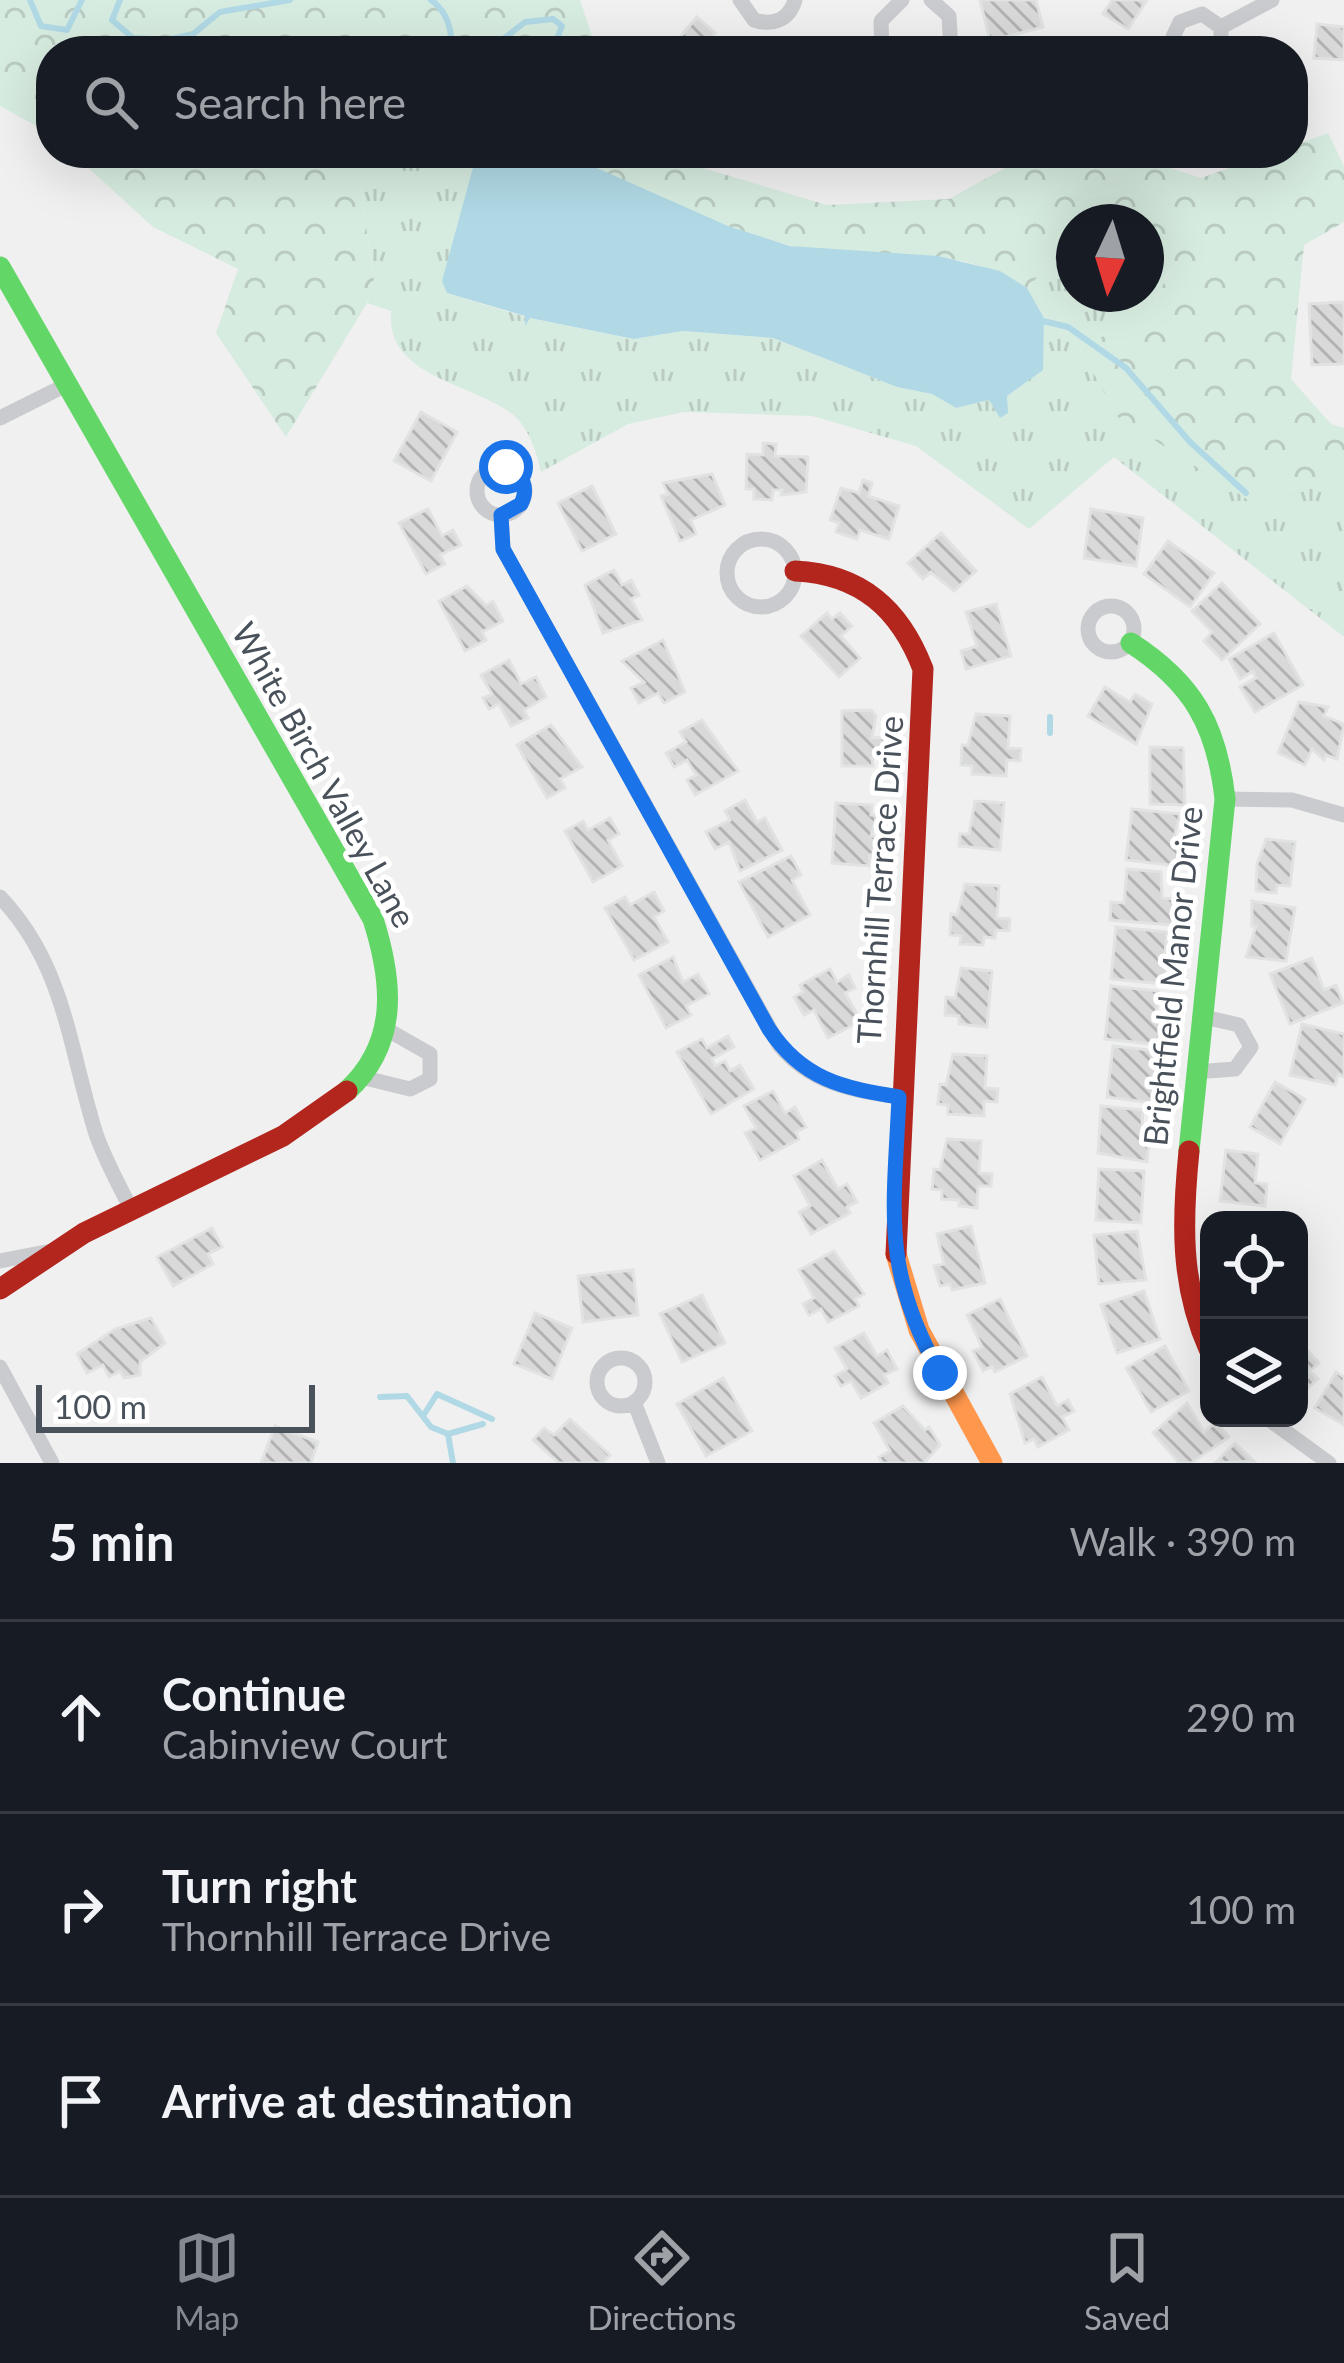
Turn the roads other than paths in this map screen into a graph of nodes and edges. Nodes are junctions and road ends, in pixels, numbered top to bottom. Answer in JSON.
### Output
{"nodes":[{"id":1,"x":740,"y":0,"type":"edge"},
{"id":2,"x":795,"y":0,"type":"edge"},
{"id":3,"x":902,"y":0,"type":"edge"},
{"id":4,"x":931,"y":0,"type":"edge"},
{"id":5,"x":1271,"y":0,"type":"edge"},
{"id":6,"x":883,"y":5,"type":"edge"},
{"id":7,"x":1221,"y":27,"type":"junction"},
{"id":8,"x":878,"y":36,"type":"edge"},
{"id":9,"x":951,"y":36,"type":"edge"},
{"id":10,"x":1175,"y":36,"type":"edge"},
{"id":11,"x":1221,"y":36,"type":"edge"},
{"id":12,"x":0,"y":267,"type":"edge"},
{"id":13,"x":66,"y":385,"type":"junction"},
{"id":14,"x":0,"y":418,"type":"edge"},
{"id":15,"x":501,"y":515,"type":"dead end"},
{"id":16,"x":795,"y":571,"type":"junction"},
{"id":17,"x":1130,"y":643,"type":"dead end"},
{"id":18,"x":1225,"y":799,"type":"junction"},
{"id":19,"x":1344,"y":814,"type":"edge"},
{"id":20,"x":0,"y":897,"type":"edge"},
{"id":21,"x":1200,"y":1016,"type":"junction"},
{"id":22,"x":386,"y":1029,"type":"junction"},
{"id":23,"x":1195,"y":1072,"type":"junction"},
{"id":24,"x":362,"y":1077,"type":"junction"},
{"id":25,"x":899,"y":1097,"type":"junction"},
{"id":26,"x":131,"y":1209,"type":"junction"},
{"id":27,"x":51,"y":1251,"type":"junction"},
{"id":28,"x":0,"y":1261,"type":"edge"},
{"id":29,"x":0,"y":1288,"type":"edge"},
{"id":30,"x":1200,"y":1329,"type":"edge"},
{"id":31,"x":0,"y":1367,"type":"edge"},
{"id":32,"x":634,"y":1402,"type":"dead end"},
{"id":33,"x":1279,"y":1427,"type":"edge"},
{"id":34,"x":52,"y":1463,"type":"edge"},
{"id":35,"x":658,"y":1463,"type":"edge"},
{"id":36,"x":992,"y":1463,"type":"edge"},
{"id":37,"x":1329,"y":1463,"type":"edge"}],
"edges":[{"from":1,"to":2,"type":"street"},
{"from":3,"to":6,"type":"street"},
{"from":4,"to":9,"type":"street"},
{"from":5,"to":7,"type":"street"},
{"from":6,"to":8,"type":"street"},
{"from":7,"to":10,"type":"street"},
{"from":7,"to":11,"type":"street"},
{"from":12,"to":13,"type":"street","name":"White Birch Valley Lane"},
{"from":13,"to":14,"type":"street"},
{"from":13,"to":22,"type":"street","name":"White Birch Valley Lane"},
{"from":15,"to":25,"type":"street"},
{"from":16,"to":16,"type":"street","name":"Thornhill Terrace Drive"},
{"from":16,"to":25,"type":"street","name":"Thornhill Terrace Drive"},
{"from":17,"to":18,"type":"street","name":"Brightfield Manor Drive"},
{"from":18,"to":19,"type":"street"},
{"from":18,"to":21,"type":"street","name":"Brightfield Manor Drive"},
{"from":20,"to":26,"type":"street"},
{"from":21,"to":23,"type":"street","name":"Brightfield Manor Drive"},
{"from":21,"to":23,"type":"street"},
{"from":22,"to":24,"type":"street","name":"White Birch Valley Lane"},
{"from":22,"to":24,"type":"street"},
{"from":23,"to":30,"type":"street","name":"Brightfield Manor Drive"},
{"from":24,"to":26,"type":"street","name":"White Birch Valley Lane"},
{"from":25,"to":36,"type":"street","name":"Thornhill Terrace Drive"},
{"from":26,"to":27,"type":"street","name":"White Birch Valley Lane"},
{"from":27,"to":28,"type":"street","name":"White Birch Valley Lane"},
{"from":27,"to":29,"type":"street","name":"White Birch Valley Lane"},
{"from":31,"to":34,"type":"street"},
{"from":32,"to":35,"type":"street"},
{"from":33,"to":37,"type":"street"}]}
